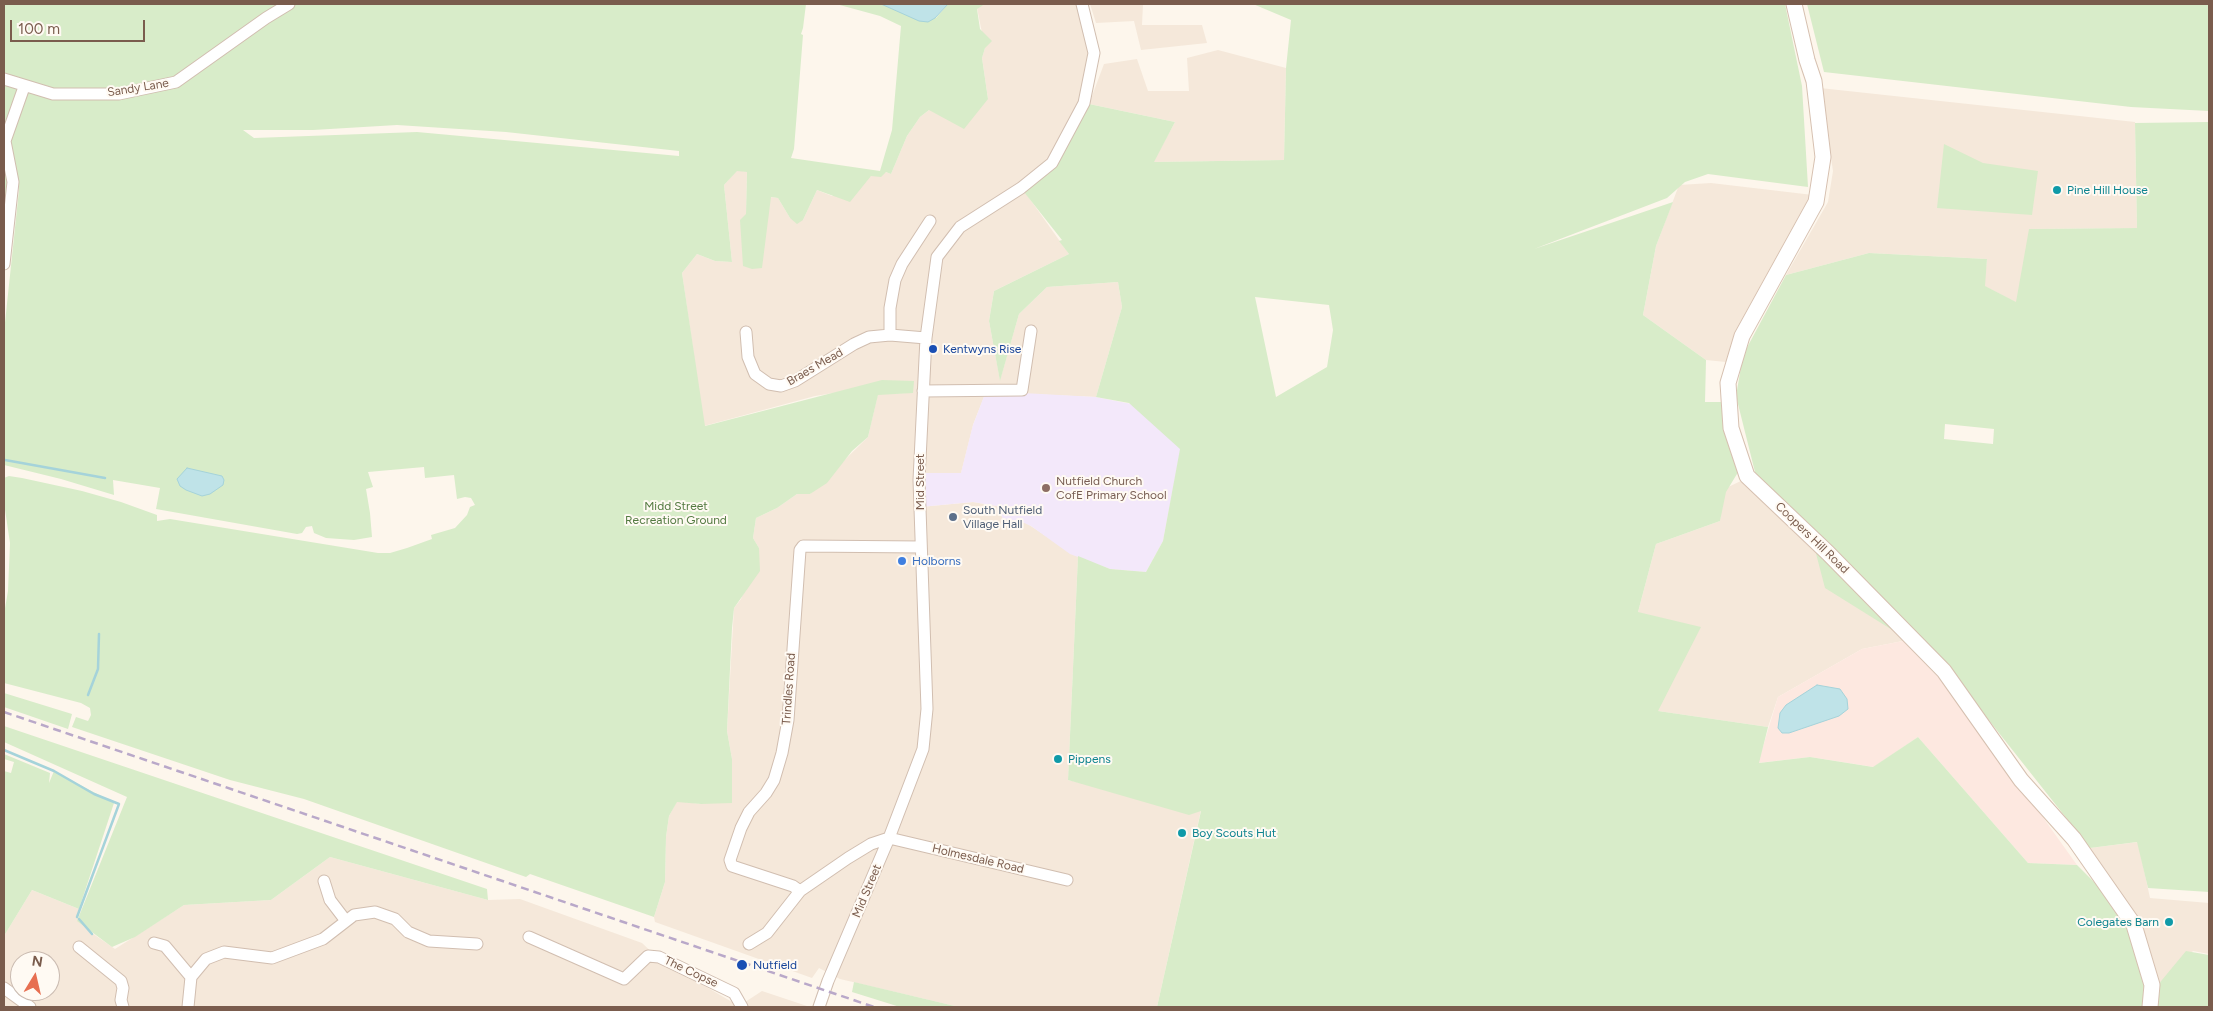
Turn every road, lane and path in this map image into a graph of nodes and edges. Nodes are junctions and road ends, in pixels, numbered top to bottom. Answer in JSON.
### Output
{"nodes":[{"id":1,"x":289,"y":4,"type":"edge"},
{"id":2,"x":1082,"y":4,"type":"edge"},
{"id":3,"x":1794,"y":4,"type":"edge"},
{"id":4,"x":4,"y":79,"type":"edge"},
{"id":5,"x":24,"y":87,"type":"junction"},
{"id":6,"x":930,"y":221,"type":"dead end"},
{"id":7,"x":4,"y":264,"type":"edge"},
{"id":8,"x":1031,"y":331,"type":"dead end"},
{"id":9,"x":746,"y":332,"type":"dead end"},
{"id":10,"x":890,"y":335,"type":"junction"},
{"id":11,"x":926,"y":338,"type":"junction"},
{"id":12,"x":923,"y":391,"type":"junction"},
{"id":13,"x":921,"y":547,"type":"junction"},
{"id":14,"x":889,"y":838,"type":"junction"},
{"id":15,"x":1067,"y":880,"type":"dead end"},
{"id":16,"x":324,"y":881,"type":"dead end"},
{"id":17,"x":800,"y":891,"type":"junction"},
{"id":18,"x":346,"y":921,"type":"junction"},
{"id":19,"x":529,"y":937,"type":"dead end"},
{"id":20,"x":160,"y":944,"type":"dead end"},
{"id":21,"x":477,"y":944,"type":"dead end"},
{"id":22,"x":749,"y":944,"type":"dead end"},
{"id":23,"x":79,"y":947,"type":"dead end"},
{"id":24,"x":191,"y":977,"type":"junction"},
{"id":25,"x":4,"y":988,"type":"edge"},
{"id":26,"x":30,"y":1007,"type":"edge"},
{"id":27,"x":123,"y":1007,"type":"edge"},
{"id":28,"x":188,"y":1007,"type":"edge"},
{"id":29,"x":742,"y":1007,"type":"edge"},
{"id":30,"x":819,"y":1007,"type":"edge"},
{"id":31,"x":2150,"y":1007,"type":"edge"}],
"edges":[{"from":1,"to":5,"type":"street","name":"Sandy Lane"},
{"from":2,"to":11,"type":"street","name":"Mid Street"},
{"from":3,"to":31,"type":"street","name":"Coopers Hill Road"},
{"from":4,"to":5,"type":"street","name":"Sandy Lane"},
{"from":5,"to":7,"type":"street"},
{"from":6,"to":10,"type":"street"},
{"from":8,"to":12,"type":"street"},
{"from":9,"to":10,"type":"street","name":"Braes Mead"},
{"from":10,"to":11,"type":"street","name":"Braes Mead"},
{"from":11,"to":12,"type":"street","name":"Mid Street"},
{"from":12,"to":13,"type":"street","name":"Mid Street"},
{"from":13,"to":14,"type":"street","name":"Mid Street"},
{"from":13,"to":17,"type":"street","name":"Trindles Road"},
{"from":14,"to":15,"type":"street","name":"Holmesdale Road"},
{"from":14,"to":17,"type":"street"},
{"from":14,"to":30,"type":"street","name":"Mid Street"},
{"from":16,"to":18,"type":"street"},
{"from":17,"to":22,"type":"street"},
{"from":18,"to":21,"type":"street"},
{"from":18,"to":24,"type":"street"},
{"from":19,"to":29,"type":"street","name":"The Copse"},
{"from":20,"to":24,"type":"street"},
{"from":23,"to":27,"type":"street"},
{"from":24,"to":28,"type":"street"},
{"from":25,"to":26,"type":"street"}]}
